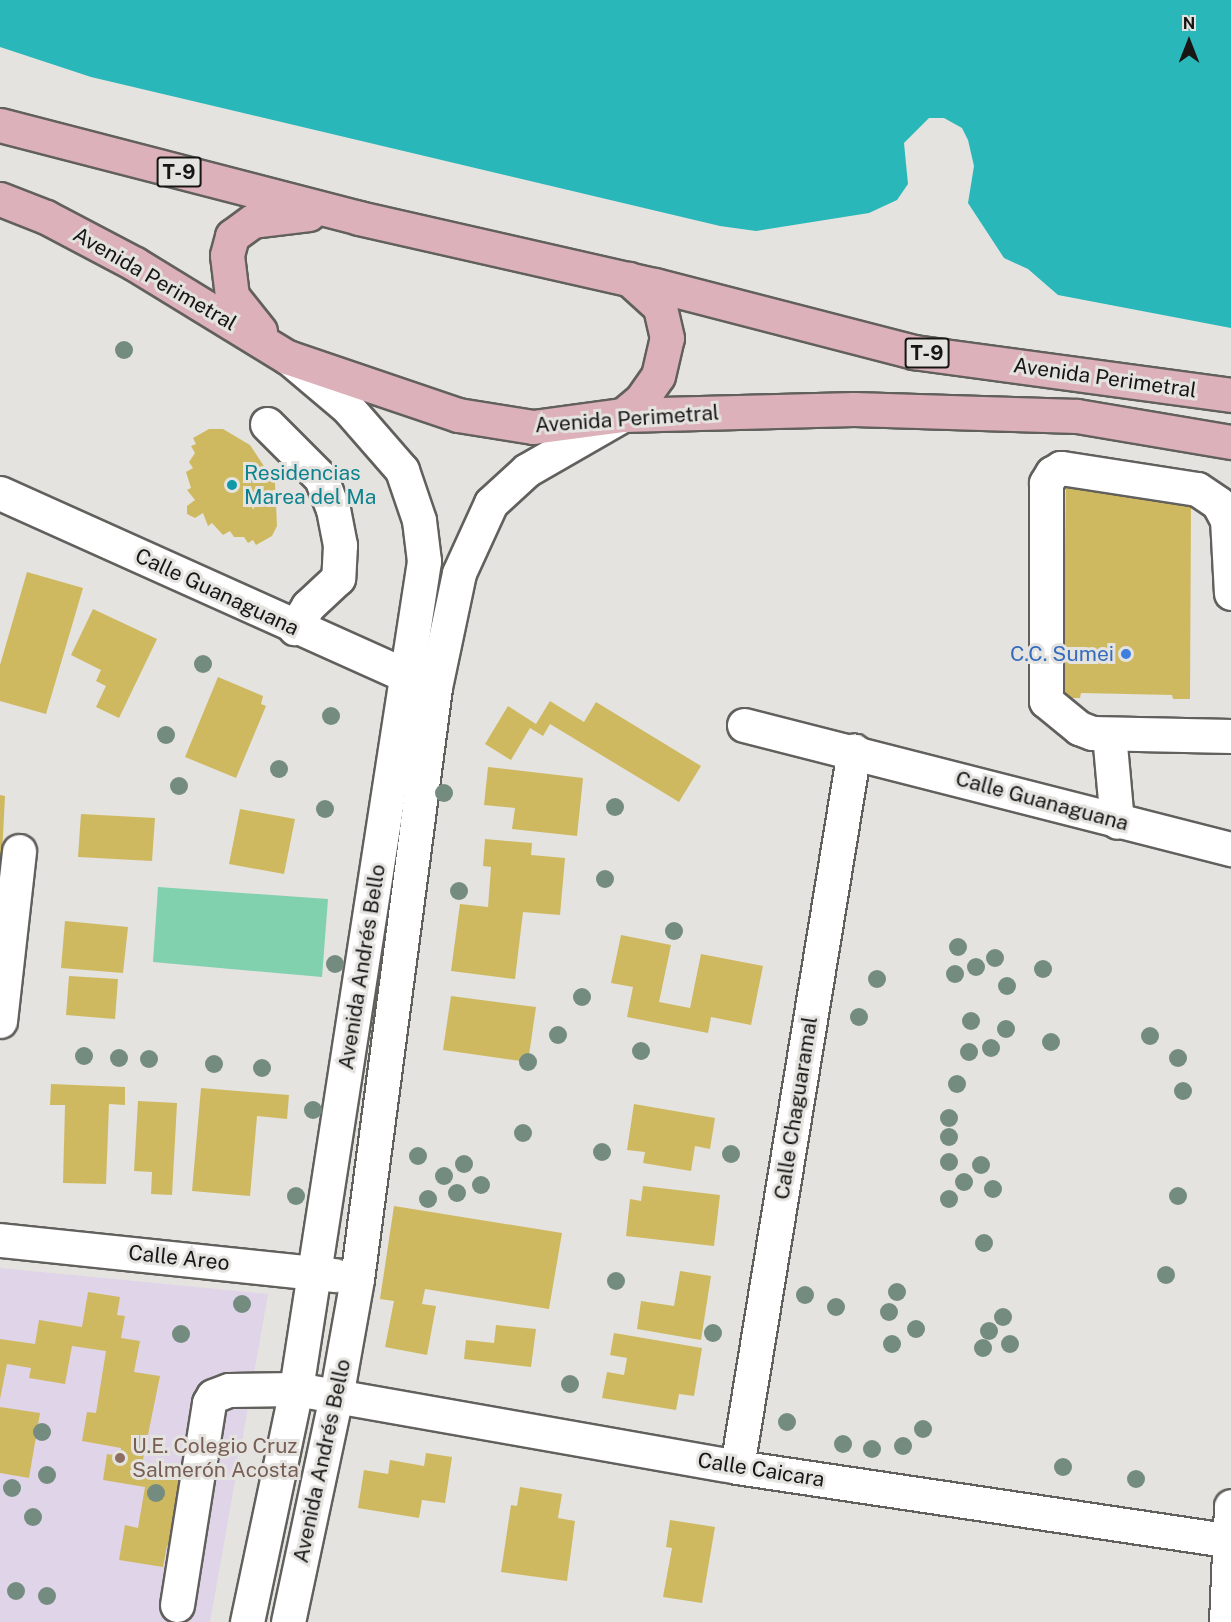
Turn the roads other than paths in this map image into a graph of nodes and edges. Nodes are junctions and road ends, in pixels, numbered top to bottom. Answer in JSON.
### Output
{"nodes":[{"id":1,"x":0,"y":124,"type":"edge"},
{"id":2,"x":0,"y":199,"type":"edge"},
{"id":3,"x":358,"y":218,"type":"junction"},
{"id":4,"x":629,"y":279,"type":"junction"},
{"id":5,"x":287,"y":357,"type":"junction"},
{"id":6,"x":1231,"y":395,"type":"edge"},
{"id":7,"x":623,"y":415,"type":"junction"},
{"id":8,"x":267,"y":424,"type":"dead end"},
{"id":9,"x":1231,"y":442,"type":"edge"},
{"id":10,"x":0,"y":494,"type":"edge"},
{"id":11,"x":1231,"y":593,"type":"edge"},
{"id":12,"x":295,"y":628,"type":"junction"},
{"id":13,"x":421,"y":683,"type":"junction"},
{"id":14,"x":744,"y":725,"type":"dead end"},
{"id":15,"x":1109,"y":734,"type":"junction"},
{"id":16,"x":1231,"y":736,"type":"edge"},
{"id":17,"x":854,"y":750,"type":"junction"},
{"id":18,"x":1117,"y":822,"type":"junction"},
{"id":19,"x":1231,"y":849,"type":"edge"},
{"id":20,"x":19,"y":851,"type":"dead end"},
{"id":21,"x":0,"y":1021,"type":"edge"},
{"id":22,"x":0,"y":1240,"type":"edge"},
{"id":23,"x":314,"y":1272,"type":"junction"},
{"id":24,"x":357,"y":1279,"type":"junction"},
{"id":25,"x":296,"y":1389,"type":"junction"},
{"id":26,"x":336,"y":1397,"type":"junction"},
{"id":27,"x":737,"y":1467,"type":"junction"},
{"id":28,"x":1231,"y":1506,"type":"edge"},
{"id":29,"x":1228,"y":1540,"type":"junction"},
{"id":30,"x":177,"y":1605,"type":"dead end"},
{"id":31,"x":247,"y":1622,"type":"edge"},
{"id":32,"x":288,"y":1622,"type":"edge"},
{"id":33,"x":1226,"y":1622,"type":"edge"}],
"edges":[{"from":1,"to":3,"type":"main road","name":"Avenida Perimetral","number":"T-9"},
{"from":2,"to":5,"type":"main road","name":"Avenida Perimetral","number":"T-9"},
{"from":3,"to":4,"type":"main road","name":"Avenida Perimetral","number":"T-9"},
{"from":3,"to":5,"type":"main road","number":"T-9"},
{"from":4,"to":6,"type":"main road","name":"Avenida Perimetral","number":"T-9"},
{"from":4,"to":7,"type":"main road"},
{"from":5,"to":7,"type":"main road","name":"Avenida Perimetral","number":"T-9"},
{"from":5,"to":13,"type":"street","name":"Avenida Andrés Bello"},
{"from":7,"to":9,"type":"main road","name":"Avenida Perimetral","number":"T-9"},
{"from":7,"to":13,"type":"street","name":"Avenida Andrés Bello"},
{"from":8,"to":12,"type":"street"},
{"from":10,"to":12,"type":"street","name":"Calle Guanaguana"},
{"from":11,"to":15,"type":"street"},
{"from":12,"to":13,"type":"street","name":"Calle Guanaguana"},
{"from":13,"to":23,"type":"street","name":"Avenida Andrés Bello"},
{"from":13,"to":24,"type":"street","name":"Avenida Andrés Bello"},
{"from":14,"to":17,"type":"street","name":"Calle Guanaguana"},
{"from":15,"to":16,"type":"street"},
{"from":15,"to":18,"type":"street"},
{"from":17,"to":18,"type":"street","name":"Calle Guanaguana"},
{"from":17,"to":27,"type":"street","name":"Calle Chaguaramal"},
{"from":18,"to":19,"type":"street","name":"Calle Guanaguana"},
{"from":20,"to":21,"type":"street"},
{"from":22,"to":23,"type":"street","name":"Calle Areo"},
{"from":23,"to":24,"type":"street","name":"Calle Areo"},
{"from":23,"to":25,"type":"street","name":"Avenida Andrés Bello"},
{"from":24,"to":26,"type":"street","name":"Avenida Andrés Bello"},
{"from":25,"to":26,"type":"street","name":"Calle Caicara"},
{"from":25,"to":30,"type":"street","name":"Calle Caicara"},
{"from":25,"to":31,"type":"street","name":"Avenida Andrés Bello"},
{"from":26,"to":27,"type":"street","name":"Calle Caicara"},
{"from":26,"to":32,"type":"street","name":"Avenida Andrés Bello"},
{"from":27,"to":29,"type":"street","name":"Calle Caicara"},
{"from":28,"to":29,"type":"street"},
{"from":29,"to":33,"type":"street"}]}
